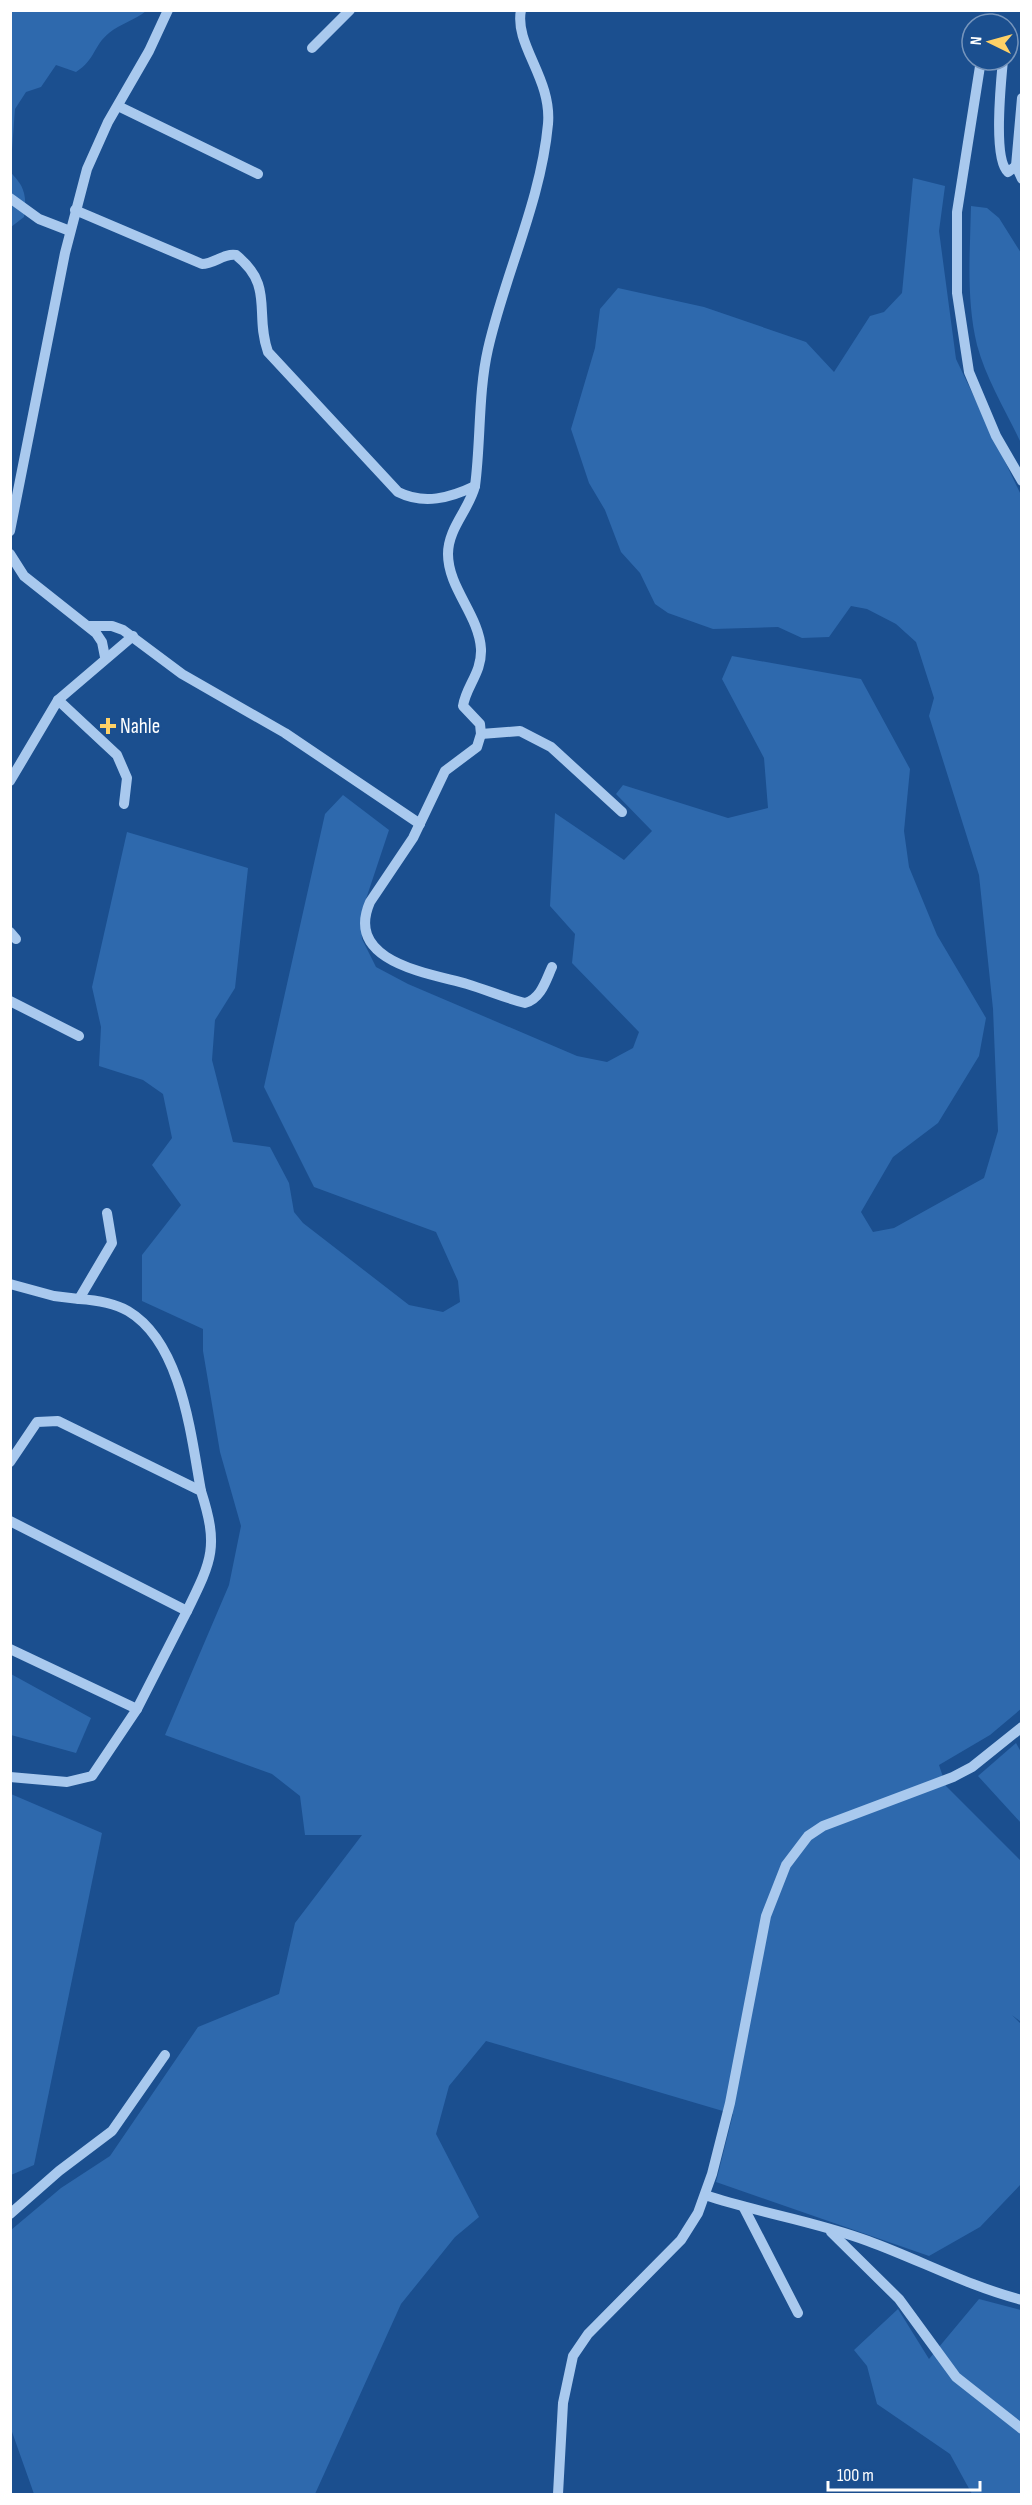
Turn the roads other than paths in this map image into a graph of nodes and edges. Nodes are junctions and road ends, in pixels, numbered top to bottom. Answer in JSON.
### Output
{"nodes":[{"id":1,"x":168,"y":10,"type":"edge"},
{"id":2,"x":350,"y":10,"type":"edge"},
{"id":3,"x":521,"y":10,"type":"edge"},
{"id":4,"x":312,"y":48,"type":"dead end"},
{"id":5,"x":979,"y":72,"type":"edge"},
{"id":6,"x":1002,"y":72,"type":"edge"},
{"id":7,"x":1022,"y":98,"type":"edge"},
{"id":8,"x":118,"y":106,"type":"junction"},
{"id":9,"x":1016,"y":166,"type":"junction"},
{"id":10,"x":258,"y":174,"type":"dead end"},
{"id":11,"x":1022,"y":180,"type":"edge"},
{"id":12,"x":10,"y":198,"type":"edge"},
{"id":13,"x":75,"y":210,"type":"junction"},
{"id":14,"x":70,"y":231,"type":"junction"},
{"id":15,"x":1022,"y":481,"type":"edge"},
{"id":16,"x":475,"y":486,"type":"junction"},
{"id":17,"x":10,"y":531,"type":"edge"},
{"id":18,"x":10,"y":554,"type":"edge"},
{"id":19,"x":88,"y":626,"type":"junction"},
{"id":20,"x":133,"y":636,"type":"junction"},
{"id":21,"x":105,"y":657,"type":"junction"},
{"id":22,"x":58,"y":700,"type":"junction"},
{"id":23,"x":481,"y":734,"type":"junction"},
{"id":24,"x":12,"y":774,"type":"edge"},
{"id":25,"x":124,"y":804,"type":"dead end"},
{"id":26,"x":622,"y":812,"type":"dead end"},
{"id":27,"x":420,"y":824,"type":"junction"},
{"id":28,"x":552,"y":967,"type":"dead end"},
{"id":29,"x":10,"y":1001,"type":"edge"},
{"id":30,"x":79,"y":1036,"type":"dead end"},
{"id":31,"x":107,"y":1213,"type":"dead end"},
{"id":32,"x":10,"y":1284,"type":"edge"},
{"id":33,"x":79,"y":1299,"type":"junction"},
{"id":34,"x":10,"y":1462,"type":"edge"},
{"id":35,"x":201,"y":1491,"type":"junction"},
{"id":36,"x":10,"y":1521,"type":"edge"},
{"id":37,"x":187,"y":1611,"type":"junction"},
{"id":38,"x":10,"y":1649,"type":"edge"},
{"id":39,"x":137,"y":1709,"type":"junction"},
{"id":40,"x":1022,"y":1726,"type":"edge"},
{"id":41,"x":10,"y":1777,"type":"edge"},
{"id":42,"x":165,"y":2055,"type":"dead end"},
{"id":43,"x":705,"y":2195,"type":"junction"},
{"id":44,"x":744,"y":2208,"type":"junction"},
{"id":45,"x":10,"y":2214,"type":"edge"},
{"id":46,"x":823,"y":2226,"type":"junction"},
{"id":47,"x":1022,"y":2300,"type":"edge"},
{"id":48,"x":798,"y":2313,"type":"dead end"},
{"id":49,"x":1022,"y":2429,"type":"edge"},
{"id":50,"x":558,"y":2494,"type":"edge"}],
"edges":[{"from":1,"to":8,"type":"street"},
{"from":2,"to":4,"type":"street"},
{"from":3,"to":16,"type":"street"},
{"from":5,"to":15,"type":"street"},
{"from":6,"to":9,"type":"street"},
{"from":7,"to":9,"type":"street"},
{"from":8,"to":10,"type":"street"},
{"from":8,"to":13,"type":"street"},
{"from":9,"to":11,"type":"street"},
{"from":12,"to":14,"type":"street"},
{"from":13,"to":14,"type":"street"},
{"from":13,"to":16,"type":"street"},
{"from":14,"to":17,"type":"street"},
{"from":16,"to":23,"type":"street"},
{"from":18,"to":19,"type":"street"},
{"from":19,"to":20,"type":"street"},
{"from":19,"to":21,"type":"street"},
{"from":20,"to":21,"type":"street"},
{"from":20,"to":27,"type":"street"},
{"from":21,"to":22,"type":"street"},
{"from":22,"to":24,"type":"street"},
{"from":22,"to":25,"type":"street"},
{"from":23,"to":26,"type":"street"},
{"from":23,"to":27,"type":"street"},
{"from":27,"to":28,"type":"street"},
{"from":29,"to":30,"type":"street"},
{"from":31,"to":33,"type":"street"},
{"from":32,"to":33,"type":"street"},
{"from":33,"to":35,"type":"street"},
{"from":34,"to":35,"type":"street"},
{"from":35,"to":37,"type":"street"},
{"from":36,"to":37,"type":"street"},
{"from":37,"to":39,"type":"street"},
{"from":38,"to":39,"type":"street"},
{"from":39,"to":41,"type":"street"},
{"from":40,"to":43,"type":"street"},
{"from":42,"to":45,"type":"street"},
{"from":43,"to":44,"type":"street"},
{"from":43,"to":50,"type":"street"},
{"from":44,"to":46,"type":"street"},
{"from":44,"to":48,"type":"street"},
{"from":46,"to":47,"type":"street"},
{"from":46,"to":49,"type":"street"}]}
